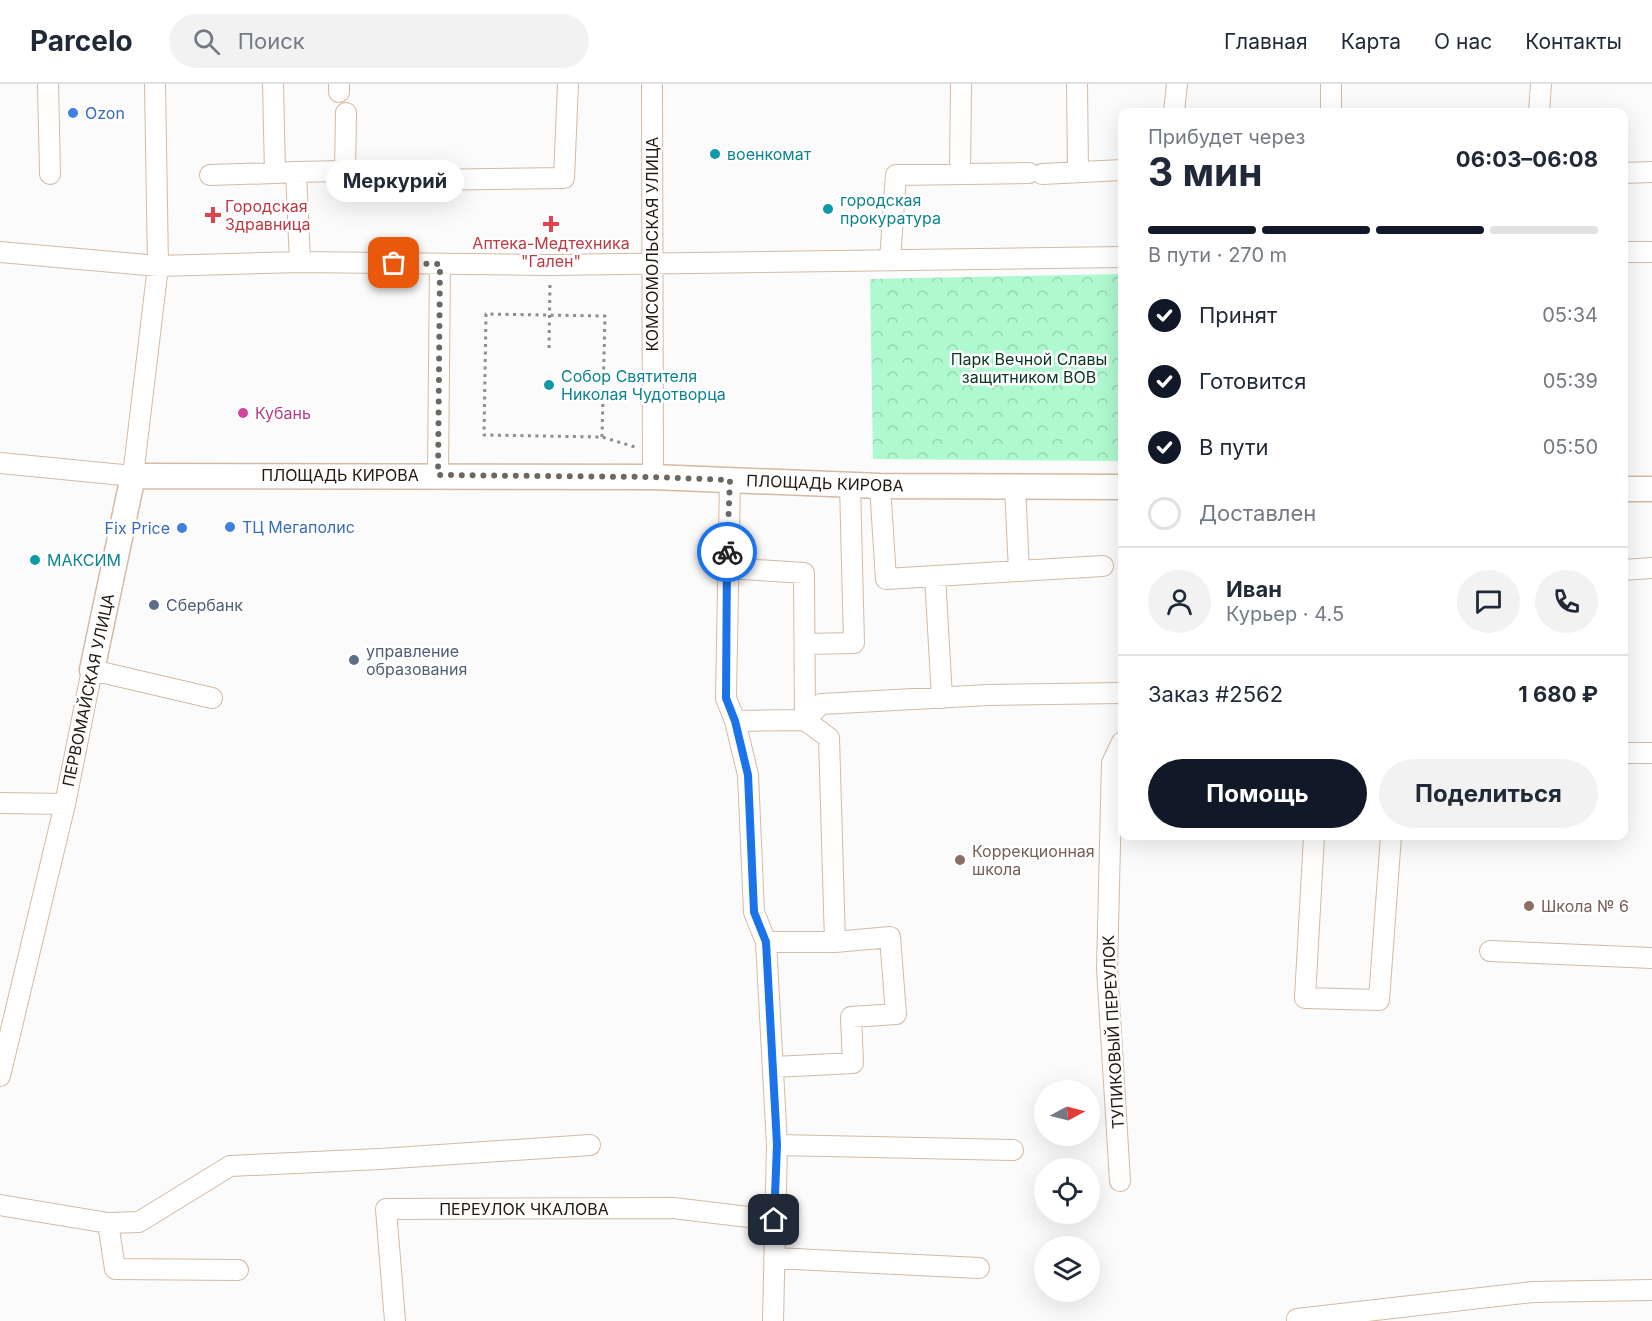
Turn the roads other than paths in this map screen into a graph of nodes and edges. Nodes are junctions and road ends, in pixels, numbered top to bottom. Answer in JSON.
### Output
{"nodes":[{"id":1,"x":48,"y":84,"type":"edge"},
{"id":2,"x":156,"y":84,"type":"edge"},
{"id":3,"x":273,"y":84,"type":"edge"},
{"id":4,"x":568,"y":84,"type":"edge"},
{"id":5,"x":652,"y":84,"type":"edge"},
{"id":6,"x":961,"y":84,"type":"edge"},
{"id":7,"x":1077,"y":84,"type":"edge"},
{"id":8,"x":1177,"y":84,"type":"edge"},
{"id":9,"x":1331,"y":84,"type":"edge"},
{"id":10,"x":1541,"y":84,"type":"edge"},
{"id":11,"x":1174,"y":108,"type":"edge"},
{"id":12,"x":1331,"y":108,"type":"edge"},
{"id":13,"x":1539,"y":108,"type":"edge"},
{"id":14,"x":346,"y":113,"type":"dead end"},
{"id":15,"x":1118,"y":170,"type":"edge"},
{"id":16,"x":275,"y":172,"type":"junction"},
{"id":17,"x":296,"y":172,"type":"junction"},
{"id":18,"x":1078,"y":172,"type":"junction"},
{"id":19,"x":1628,"y":172,"type":"edge"},
{"id":20,"x":1652,"y":172,"type":"edge"},
{"id":21,"x":50,"y":174,"type":"dead end"},
{"id":22,"x":960,"y":174,"type":"junction"},
{"id":23,"x":210,"y":175,"type":"dead end"},
{"id":24,"x":353,"y":181,"type":"dead end"},
{"id":25,"x":0,"y":252,"type":"edge"},
{"id":26,"x":1628,"y":252,"type":"edge"},
{"id":27,"x":1652,"y":252,"type":"edge"},
{"id":28,"x":1118,"y":257,"type":"edge"},
{"id":29,"x":890,"y":260,"type":"junction"},
{"id":30,"x":300,"y":262,"type":"junction"},
{"id":31,"x":652,"y":263,"type":"junction"},
{"id":32,"x":440,"y":264,"type":"junction"},
{"id":33,"x":158,"y":266,"type":"junction"},
{"id":34,"x":0,"y":463,"type":"edge"},
{"id":35,"x":438,"y":475,"type":"junction"},
{"id":36,"x":133,"y":476,"type":"junction"},
{"id":37,"x":652,"y":477,"type":"junction"},
{"id":38,"x":730,"y":480,"type":"junction"},
{"id":39,"x":850,"y":485,"type":"junction"},
{"id":40,"x":880,"y":486,"type":"junction"},
{"id":41,"x":1015,"y":486,"type":"junction"},
{"id":42,"x":1118,"y":487,"type":"edge"},
{"id":43,"x":1628,"y":489,"type":"edge"},
{"id":44,"x":1652,"y":489,"type":"edge"},
{"id":45,"x":1103,"y":566,"type":"dead end"},
{"id":46,"x":727,"y":568,"type":"junction"},
{"id":47,"x":1652,"y":568,"type":"edge"},
{"id":48,"x":1628,"y":570,"type":"edge"},
{"id":49,"x":1018,"y":571,"type":"junction"},
{"id":50,"x":935,"y":576,"type":"junction"},
{"id":51,"x":805,"y":644,"type":"junction"},
{"id":52,"x":92,"y":670,"type":"junction"},
{"id":53,"x":1118,"y":693,"type":"edge"},
{"id":54,"x":212,"y":698,"type":"dead end"},
{"id":55,"x":942,"y":698,"type":"junction"},
{"id":56,"x":805,"y":720,"type":"junction"},
{"id":57,"x":735,"y":721,"type":"junction"},
{"id":58,"x":1118,"y":750,"type":"edge"},
{"id":59,"x":1628,"y":753,"type":"edge"},
{"id":60,"x":1652,"y":753,"type":"edge"},
{"id":61,"x":0,"y":803,"type":"edge"},
{"id":62,"x":65,"y":804,"type":"junction"},
{"id":63,"x":1314,"y":840,"type":"edge"},
{"id":64,"x":1391,"y":840,"type":"edge"},
{"id":65,"x":766,"y":942,"type":"junction"},
{"id":66,"x":835,"y":942,"type":"junction"},
{"id":67,"x":1490,"y":951,"type":"dead end"},
{"id":68,"x":1652,"y":958,"type":"edge"},
{"id":69,"x":775,"y":1067,"type":"junction"},
{"id":70,"x":0,"y":1076,"type":"edge"},
{"id":71,"x":590,"y":1145,"type":"dead end"},
{"id":72,"x":777,"y":1145,"type":"junction"},
{"id":73,"x":1013,"y":1150,"type":"dead end"},
{"id":74,"x":1120,"y":1181,"type":"dead end"},
{"id":75,"x":0,"y":1205,"type":"edge"},
{"id":76,"x":774,"y":1220,"type":"junction"},
{"id":77,"x":108,"y":1222,"type":"junction"},
{"id":78,"x":774,"y":1258,"type":"junction"},
{"id":79,"x":979,"y":1268,"type":"dead end"},
{"id":80,"x":238,"y":1270,"type":"dead end"},
{"id":81,"x":1652,"y":1290,"type":"edge"},
{"id":82,"x":1297,"y":1319,"type":"dead end"},
{"id":83,"x":395,"y":1321,"type":"edge"},
{"id":84,"x":773,"y":1321,"type":"edge"}],
"edges":[{"from":1,"to":21,"type":"street"},
{"from":2,"to":33,"type":"street","name":"ПЕРВОМАЙСКАЯ УЛИЦА"},
{"from":3,"to":16,"type":"street"},
{"from":4,"to":24,"type":"street"},
{"from":5,"to":31,"type":"street","name":"КОМСОМОЛЬСКАЯ УЛИЦА"},
{"from":6,"to":22,"type":"street"},
{"from":7,"to":18,"type":"street"},
{"from":8,"to":11,"type":"street"},
{"from":9,"to":12,"type":"street"},
{"from":10,"to":13,"type":"street"},
{"from":14,"to":17,"type":"street"},
{"from":15,"to":18,"type":"street"},
{"from":16,"to":17,"type":"street"},
{"from":16,"to":23,"type":"street"},
{"from":17,"to":30,"type":"street"},
{"from":18,"to":22,"type":"street"},
{"from":19,"to":20,"type":"street"},
{"from":22,"to":29,"type":"street"},
{"from":25,"to":33,"type":"street"},
{"from":26,"to":27,"type":"street"},
{"from":28,"to":29,"type":"street"},
{"from":29,"to":31,"type":"street"},
{"from":30,"to":32,"type":"street"},
{"from":30,"to":33,"type":"street"},
{"from":31,"to":32,"type":"street"},
{"from":31,"to":37,"type":"street","name":"КОМСОМОЛЬСКАЯ УЛИЦА"},
{"from":32,"to":35,"type":"street"},
{"from":33,"to":36,"type":"street","name":"ПЕРВОМАЙСКАЯ УЛИЦА"},
{"from":34,"to":36,"type":"street"},
{"from":35,"to":36,"type":"main road","name":"ПЛОЩАДЬ КИРОВА"},
{"from":35,"to":37,"type":"main road","name":"ПЛОЩАДЬ КИРОВА"},
{"from":36,"to":52,"type":"main road","name":"ПЕРВОМАЙСКАЯ УЛИЦА"},
{"from":37,"to":38,"type":"main road","name":"ПЛОЩАДЬ КИРОВА"},
{"from":38,"to":39,"type":"main road","name":"ПЛОЩАДЬ КИРОВА"},
{"from":38,"to":46,"type":"street"},
{"from":39,"to":40,"type":"main road","name":"ПЛОЩАДЬ КИРОВА"},
{"from":39,"to":51,"type":"street"},
{"from":40,"to":41,"type":"main road","name":"ПЛОЩАДЬ КИРОВА"},
{"from":40,"to":50,"type":"street"},
{"from":41,"to":42,"type":"main road","name":"ПЛОЩАДЬ КИРОВА"},
{"from":41,"to":49,"type":"street"},
{"from":43,"to":44,"type":"main road"},
{"from":45,"to":49,"type":"street"},
{"from":46,"to":51,"type":"street"},
{"from":46,"to":57,"type":"street"},
{"from":47,"to":48,"type":"street"},
{"from":49,"to":50,"type":"street"},
{"from":50,"to":55,"type":"street"},
{"from":51,"to":56,"type":"street"},
{"from":52,"to":54,"type":"street"},
{"from":52,"to":62,"type":"street","name":"ПЕРВОМАЙСКАЯ УЛИЦА"},
{"from":53,"to":55,"type":"street"},
{"from":55,"to":56,"type":"street"},
{"from":56,"to":57,"type":"street"},
{"from":56,"to":66,"type":"street"},
{"from":57,"to":65,"type":"street"},
{"from":58,"to":74,"type":"street","name":"ТУПИКОВЫЙ ПЕРЕУЛОК"},
{"from":59,"to":60,"type":"street"},
{"from":61,"to":62,"type":"street"},
{"from":62,"to":70,"type":"street","name":"ПЕРВОМАЙСКАЯ УЛИЦА"},
{"from":63,"to":64,"type":"street"},
{"from":65,"to":66,"type":"street"},
{"from":65,"to":69,"type":"street"},
{"from":66,"to":69,"type":"street"},
{"from":67,"to":68,"type":"street"},
{"from":69,"to":72,"type":"street"},
{"from":71,"to":77,"type":"street"},
{"from":72,"to":73,"type":"street"},
{"from":72,"to":76,"type":"street"},
{"from":75,"to":77,"type":"street"},
{"from":76,"to":78,"type":"street"},
{"from":76,"to":83,"type":"street","name":"ПЕРЕУЛОК ЧКАЛОВА"},
{"from":77,"to":80,"type":"street"},
{"from":78,"to":79,"type":"street"},
{"from":78,"to":84,"type":"street"},
{"from":81,"to":82,"type":"street"}]}
